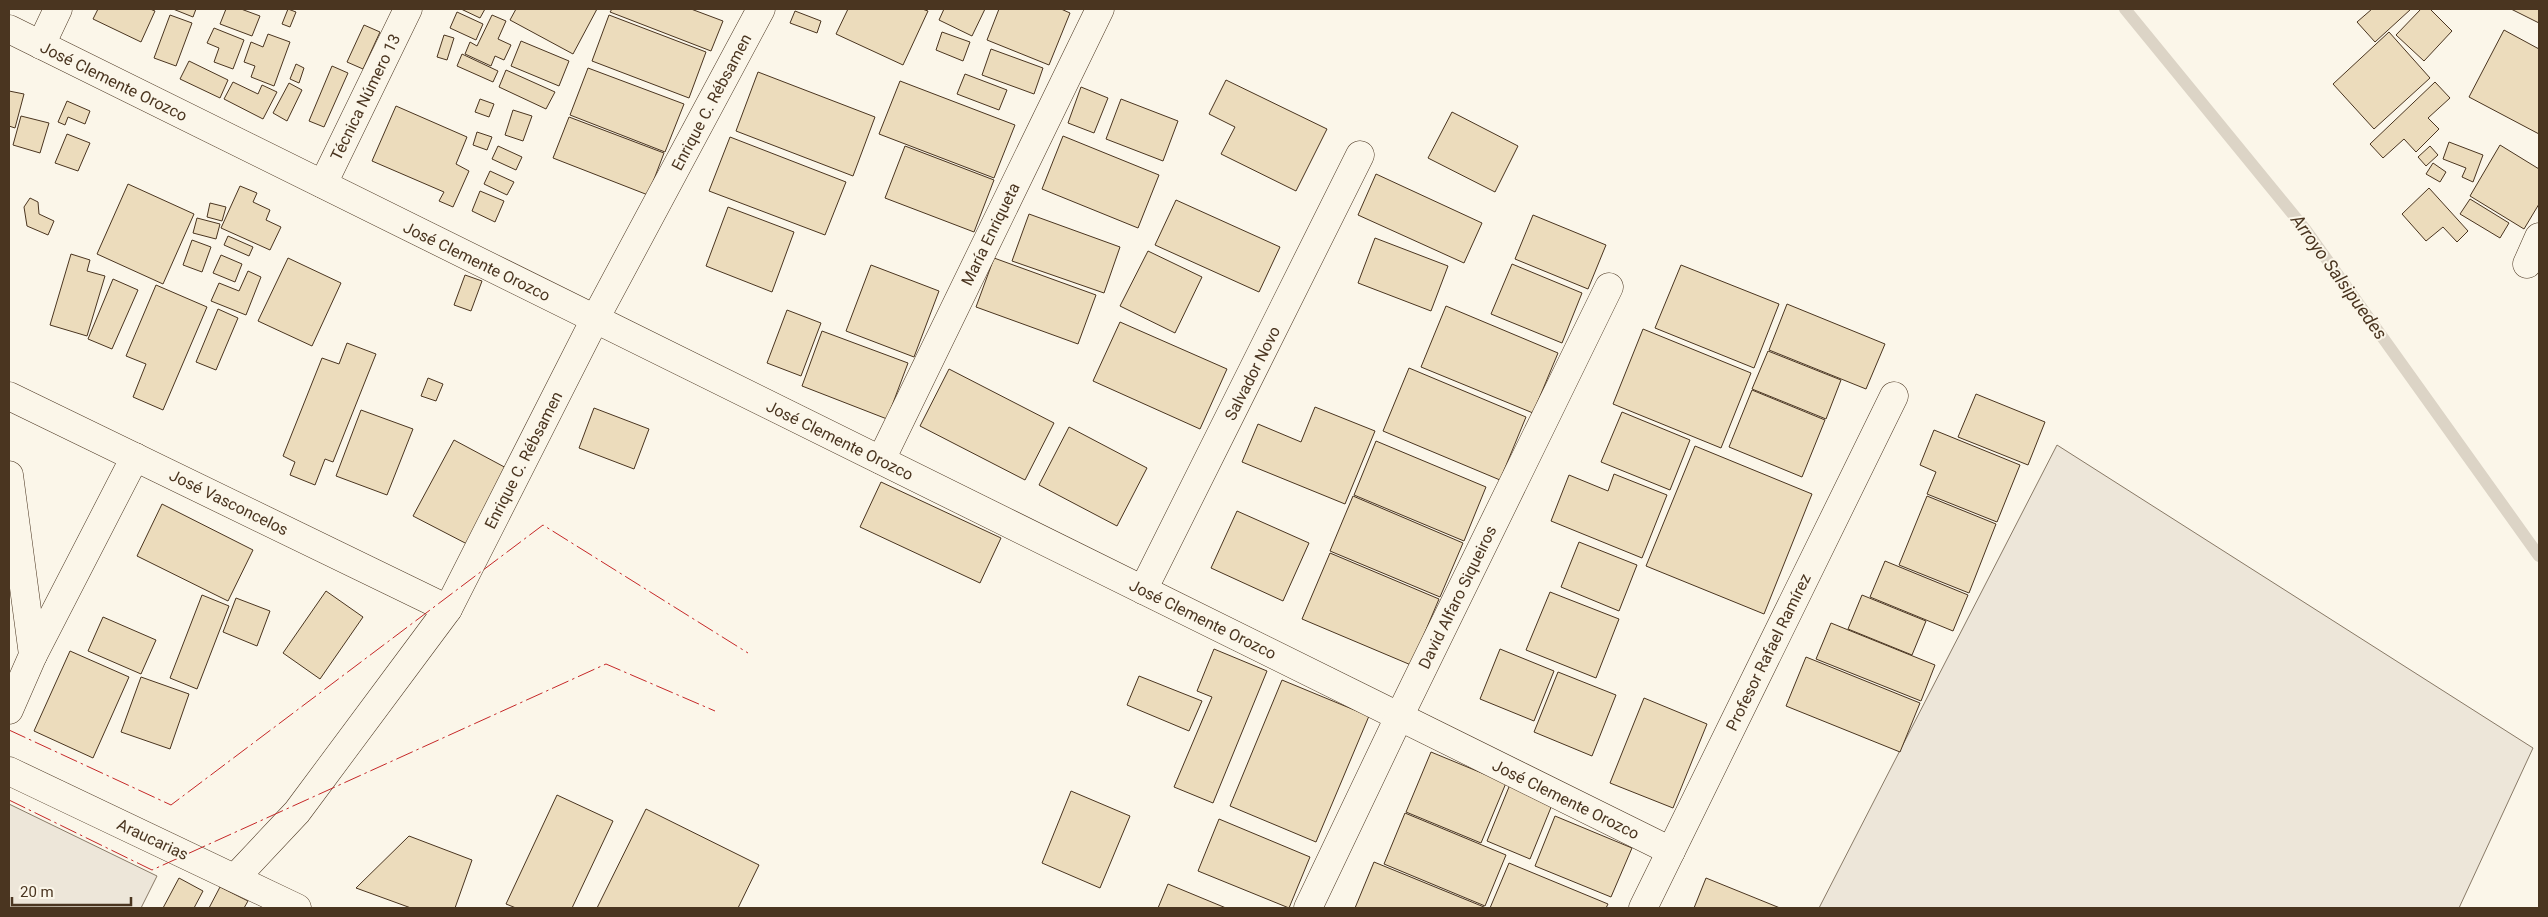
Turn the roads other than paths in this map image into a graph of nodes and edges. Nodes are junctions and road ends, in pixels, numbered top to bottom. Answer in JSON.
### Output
{"nodes":[{"id":1,"x":58,"y":9,"type":"edge"},
{"id":2,"x":408,"y":9,"type":"edge"},
{"id":3,"x":761,"y":9,"type":"edge"},
{"id":4,"x":1100,"y":9,"type":"edge"},
{"id":5,"x":9,"y":29,"type":"edge"},
{"id":6,"x":41,"y":45,"type":"junction"},
{"id":7,"x":1360,"y":155,"type":"dead end"},
{"id":8,"x":322,"y":184,"type":"junction"},
{"id":9,"x":2539,"y":237,"type":"edge"},
{"id":10,"x":2526,"y":264,"type":"dead end"},
{"id":11,"x":1609,"y":288,"type":"dead end"},
{"id":12,"x":595,"y":319,"type":"junction"},
{"id":13,"x":9,"y":396,"type":"edge"},
{"id":14,"x":1894,"y":396,"type":"dead end"},
{"id":15,"x":135,"y":457,"type":"junction"},
{"id":16,"x":881,"y":460,"type":"junction"},
{"id":17,"x":9,"y":475,"type":"edge"},
{"id":18,"x":1143,"y":590,"type":"junction"},
{"id":19,"x":448,"y":609,"type":"junction"},
{"id":20,"x":33,"y":655,"type":"junction"},
{"id":21,"x":9,"y":710,"type":"edge"},
{"id":22,"x":1399,"y":717,"type":"junction"},
{"id":23,"x":9,"y":771,"type":"edge"},
{"id":24,"x":1671,"y":851,"type":"junction"},
{"id":25,"x":235,"y":878,"type":"junction"},
{"id":26,"x":297,"y":908,"type":"edge"},
{"id":27,"x":1308,"y":908,"type":"edge"},
{"id":28,"x":1642,"y":908,"type":"edge"}],
"edges":[{"from":1,"to":6,"type":"street"},
{"from":2,"to":8,"type":"street","name":"Técnica Número 13"},
{"from":3,"to":12,"type":"street","name":"Enrique C. Rébsamen"},
{"from":4,"to":16,"type":"street","name":"María Enriqueta"},
{"from":5,"to":6,"type":"street","name":"José Clemente Orozco"},
{"from":6,"to":8,"type":"street","name":"José Clemente Orozco"},
{"from":7,"to":18,"type":"street","name":"Salvador Novo"},
{"from":8,"to":12,"type":"street","name":"José Clemente Orozco"},
{"from":9,"to":10,"type":"street"},
{"from":11,"to":22,"type":"street","name":"David Alfaro Siqueiros"},
{"from":12,"to":16,"type":"street","name":"José Clemente Orozco"},
{"from":12,"to":19,"type":"street","name":"Enrique C. Rébsamen"},
{"from":13,"to":15,"type":"street","name":"José Vasconcelos"},
{"from":14,"to":24,"type":"street","name":"Profesor Rafael Ramírez"},
{"from":15,"to":19,"type":"street","name":"José Vasconcelos"},
{"from":15,"to":20,"type":"street"},
{"from":16,"to":18,"type":"street","name":"José Clemente Orozco"},
{"from":17,"to":20,"type":"street"},
{"from":18,"to":22,"type":"street","name":"José Clemente Orozco"},
{"from":19,"to":25,"type":"street","name":"Enrique C. Rébsamen"},
{"from":20,"to":21,"type":"street"},
{"from":22,"to":24,"type":"street","name":"José Clemente Orozco"},
{"from":22,"to":27,"type":"street","name":"David Alfaro Siqueiros"},
{"from":23,"to":25,"type":"street","name":"Araucarias"},
{"from":24,"to":28,"type":"street","name":"Profesor Rafael Ramírez"},
{"from":25,"to":26,"type":"street","name":"Araucarias"}]}
